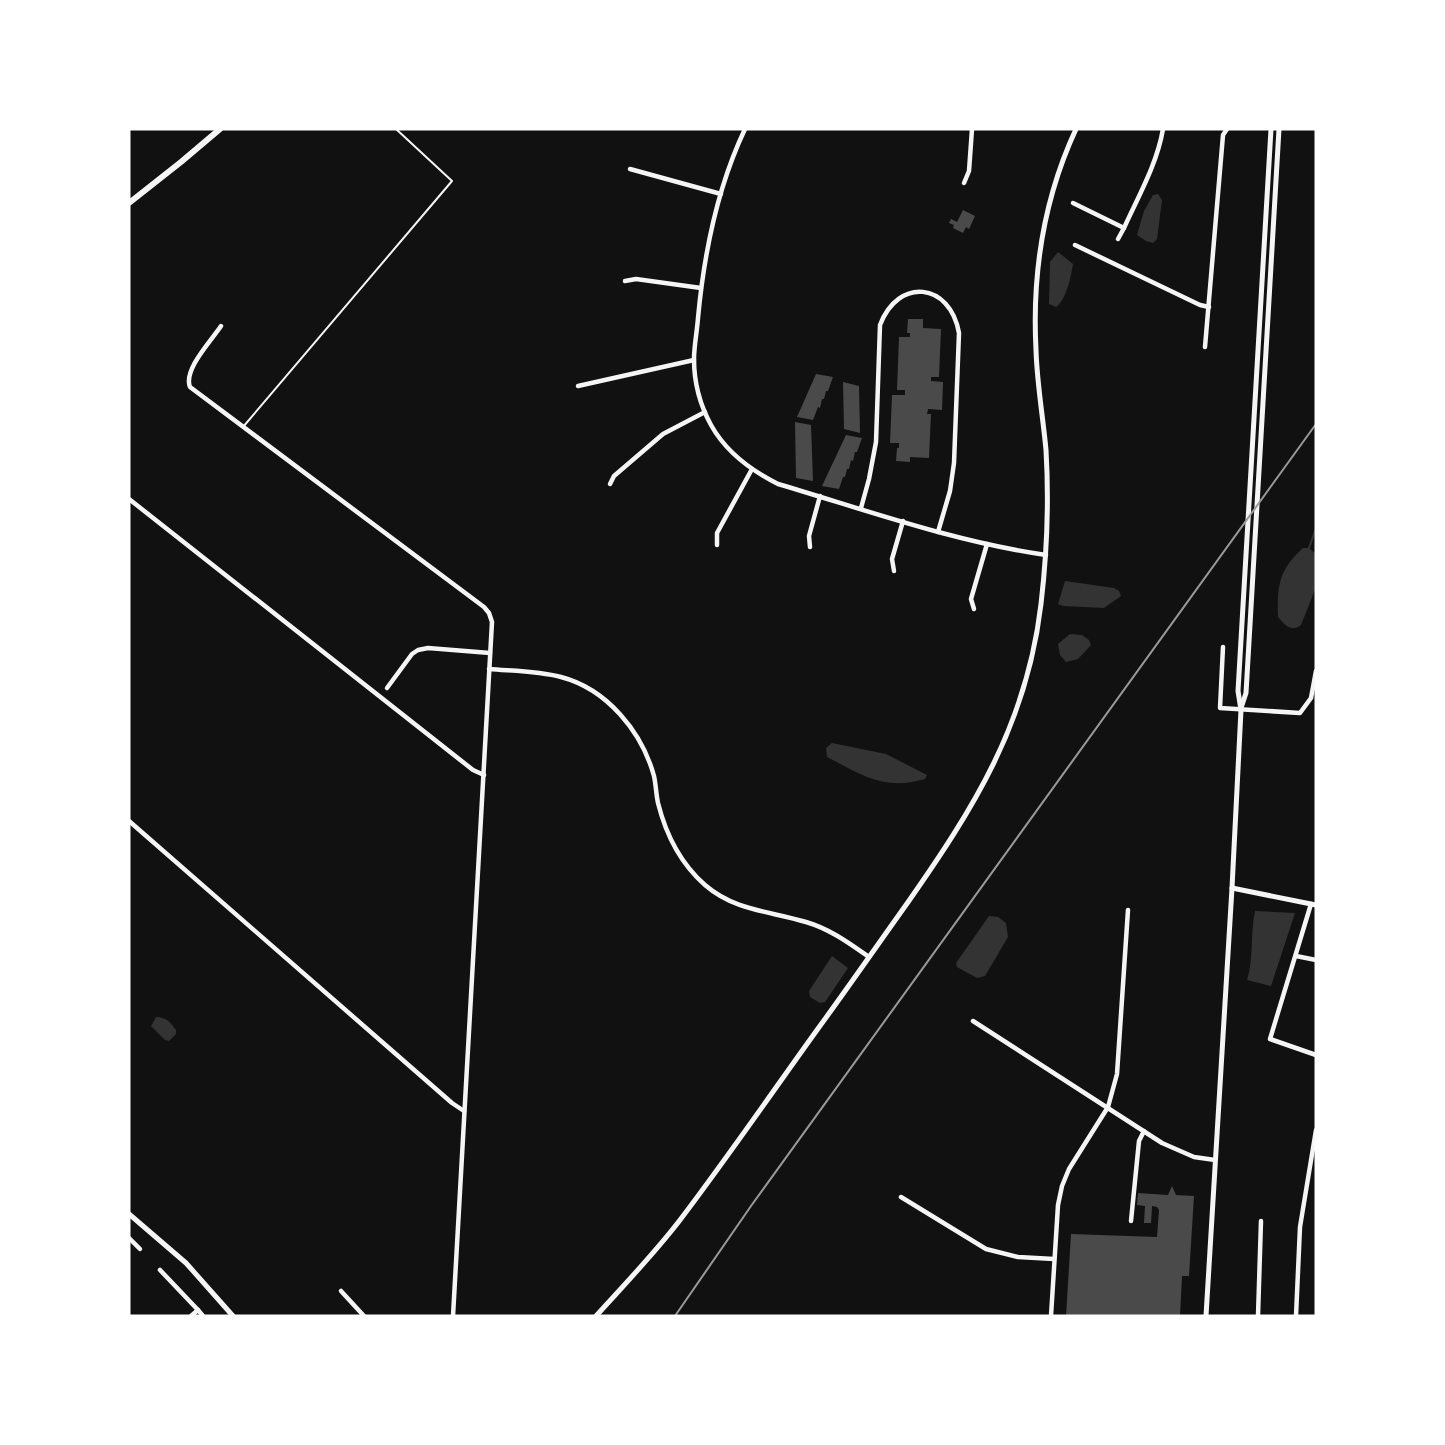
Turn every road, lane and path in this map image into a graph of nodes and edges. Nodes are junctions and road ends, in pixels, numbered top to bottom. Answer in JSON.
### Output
{"nodes":[{"id":1,"x":220,"y":129,"type":"edge"},
{"id":2,"x":396,"y":129,"type":"edge"},
{"id":3,"x":745,"y":129,"type":"edge"},
{"id":4,"x":972,"y":129,"type":"edge"},
{"id":5,"x":1076,"y":129,"type":"edge"},
{"id":6,"x":1163,"y":129,"type":"edge"},
{"id":7,"x":1227,"y":129,"type":"edge"},
{"id":8,"x":1271,"y":129,"type":"edge"},
{"id":9,"x":1279,"y":129,"type":"edge"},
{"id":10,"x":630,"y":169,"type":"dead end"},
{"id":11,"x":964,"y":183,"type":"dead end"},
{"id":12,"x":721,"y":194,"type":"junction"},
{"id":13,"x":129,"y":203,"type":"edge"},
{"id":14,"x":1073,"y":203,"type":"dead end"},
{"id":15,"x":1124,"y":228,"type":"junction"},
{"id":16,"x":1118,"y":240,"type":"dead end"},
{"id":17,"x":1075,"y":245,"type":"dead end"},
{"id":18,"x":625,"y":281,"type":"dead end"},
{"id":19,"x":700,"y":288,"type":"junction"},
{"id":20,"x":1209,"y":307,"type":"junction"},
{"id":21,"x":221,"y":326,"type":"dead end"},
{"id":22,"x":1205,"y":347,"type":"dead end"},
{"id":23,"x":694,"y":360,"type":"junction"},
{"id":24,"x":578,"y":386,"type":"dead end"},
{"id":25,"x":705,"y":412,"type":"junction"},
{"id":26,"x":243,"y":427,"type":"junction"},
{"id":27,"x":752,"y":469,"type":"junction"},
{"id":28,"x":610,"y":484,"type":"dead end"},
{"id":29,"x":820,"y":496,"type":"junction"},
{"id":30,"x":129,"y":499,"type":"edge"},
{"id":31,"x":861,"y":508,"type":"junction"},
{"id":32,"x":903,"y":521,"type":"junction"},
{"id":33,"x":938,"y":532,"type":"junction"},
{"id":34,"x":987,"y":544,"type":"junction"},
{"id":35,"x":717,"y":545,"type":"dead end"},
{"id":36,"x":810,"y":547,"type":"dead end"},
{"id":37,"x":1046,"y":555,"type":"junction"},
{"id":38,"x":894,"y":571,"type":"dead end"},
{"id":39,"x":974,"y":609,"type":"dead end"},
{"id":40,"x":1223,"y":647,"type":"dead end"},
{"id":41,"x":490,"y":653,"type":"junction"},
{"id":42,"x":489,"y":669,"type":"junction"},
{"id":43,"x":1316,"y":671,"type":"edge"},
{"id":44,"x":387,"y":688,"type":"dead end"},
{"id":45,"x":1241,"y":710,"type":"junction"},
{"id":46,"x":484,"y":775,"type":"junction"},
{"id":47,"x":129,"y":821,"type":"edge"},
{"id":48,"x":1232,"y":888,"type":"junction"},
{"id":49,"x":1314,"y":904,"type":"edge"},
{"id":50,"x":1128,"y":910,"type":"dead end"},
{"id":51,"x":1296,"y":956,"type":"junction"},
{"id":52,"x":869,"y":957,"type":"junction"},
{"id":53,"x":1316,"y":960,"type":"edge"},
{"id":54,"x":973,"y":1021,"type":"dead end"},
{"id":55,"x":1316,"y":1054,"type":"edge"},
{"id":56,"x":1108,"y":1107,"type":"junction"},
{"id":57,"x":464,"y":1111,"type":"junction"},
{"id":58,"x":1316,"y":1130,"type":"edge"},
{"id":59,"x":1144,"y":1131,"type":"junction"},
{"id":60,"x":1215,"y":1160,"type":"junction"},
{"id":61,"x":901,"y":1197,"type":"dead end"},
{"id":62,"x":129,"y":1214,"type":"edge"},
{"id":63,"x":1131,"y":1221,"type":"dead end"},
{"id":64,"x":1260,"y":1221,"type":"dead end"},
{"id":65,"x":130,"y":1241,"type":"edge"},
{"id":66,"x":140,"y":1249,"type":"dead end"},
{"id":67,"x":1054,"y":1259,"type":"junction"},
{"id":68,"x":160,"y":1270,"type":"dead end"},
{"id":69,"x":341,"y":1291,"type":"dead end"},
{"id":70,"x":198,"y":1310,"type":"junction"},
{"id":71,"x":191,"y":1316,"type":"edge"},
{"id":72,"x":203,"y":1316,"type":"edge"},
{"id":73,"x":232,"y":1316,"type":"edge"},
{"id":74,"x":364,"y":1316,"type":"edge"},
{"id":75,"x":453,"y":1316,"type":"edge"},
{"id":76,"x":596,"y":1316,"type":"edge"},
{"id":77,"x":1051,"y":1316,"type":"edge"},
{"id":78,"x":1206,"y":1316,"type":"edge"},
{"id":79,"x":1258,"y":1316,"type":"edge"},
{"id":80,"x":1296,"y":1316,"type":"edge"}],
"edges":[{"from":1,"to":13,"type":"main road"},
{"from":2,"to":26,"type":"lane"},
{"from":3,"to":12,"type":"street"},
{"from":4,"to":11,"type":"street"},
{"from":5,"to":37,"type":"street"},
{"from":6,"to":15,"type":"street"},
{"from":7,"to":20,"type":"street"},
{"from":8,"to":45,"type":"street"},
{"from":9,"to":45,"type":"street"},
{"from":10,"to":12,"type":"street"},
{"from":12,"to":19,"type":"street"},
{"from":14,"to":15,"type":"street"},
{"from":15,"to":16,"type":"street"},
{"from":17,"to":20,"type":"street"},
{"from":18,"to":19,"type":"street"},
{"from":19,"to":23,"type":"street"},
{"from":20,"to":22,"type":"street"},
{"from":21,"to":26,"type":"street"},
{"from":23,"to":24,"type":"street"},
{"from":23,"to":25,"type":"street"},
{"from":25,"to":27,"type":"street"},
{"from":25,"to":28,"type":"street"},
{"from":26,"to":41,"type":"street"},
{"from":27,"to":29,"type":"street"},
{"from":27,"to":35,"type":"street"},
{"from":29,"to":31,"type":"street"},
{"from":29,"to":36,"type":"street"},
{"from":30,"to":46,"type":"street"},
{"from":31,"to":32,"type":"street"},
{"from":31,"to":33,"type":"street"},
{"from":32,"to":33,"type":"street"},
{"from":32,"to":38,"type":"street"},
{"from":33,"to":34,"type":"street"},
{"from":34,"to":37,"type":"street"},
{"from":34,"to":39,"type":"street"},
{"from":37,"to":52,"type":"street"},
{"from":40,"to":45,"type":"street"},
{"from":41,"to":42,"type":"street"},
{"from":41,"to":44,"type":"street"},
{"from":42,"to":46,"type":"street"},
{"from":42,"to":52,"type":"street"},
{"from":43,"to":45,"type":"street"},
{"from":45,"to":48,"type":"street"},
{"from":46,"to":57,"type":"street"},
{"from":47,"to":57,"type":"street"},
{"from":48,"to":49,"type":"street"},
{"from":48,"to":60,"type":"street"},
{"from":49,"to":51,"type":"street"},
{"from":50,"to":56,"type":"street"},
{"from":51,"to":53,"type":"street"},
{"from":51,"to":55,"type":"street"},
{"from":52,"to":76,"type":"street"},
{"from":54,"to":56,"type":"street"},
{"from":56,"to":59,"type":"street"},
{"from":56,"to":67,"type":"street"},
{"from":57,"to":75,"type":"street"},
{"from":58,"to":80,"type":"street"},
{"from":59,"to":60,"type":"street"},
{"from":59,"to":63,"type":"street"},
{"from":60,"to":78,"type":"street"},
{"from":61,"to":67,"type":"street"},
{"from":62,"to":73,"type":"street"},
{"from":64,"to":79,"type":"street"},
{"from":65,"to":66,"type":"street"},
{"from":67,"to":77,"type":"street"},
{"from":68,"to":70,"type":"street"},
{"from":69,"to":74,"type":"street"},
{"from":70,"to":71,"type":"street"},
{"from":70,"to":72,"type":"street"}]}
